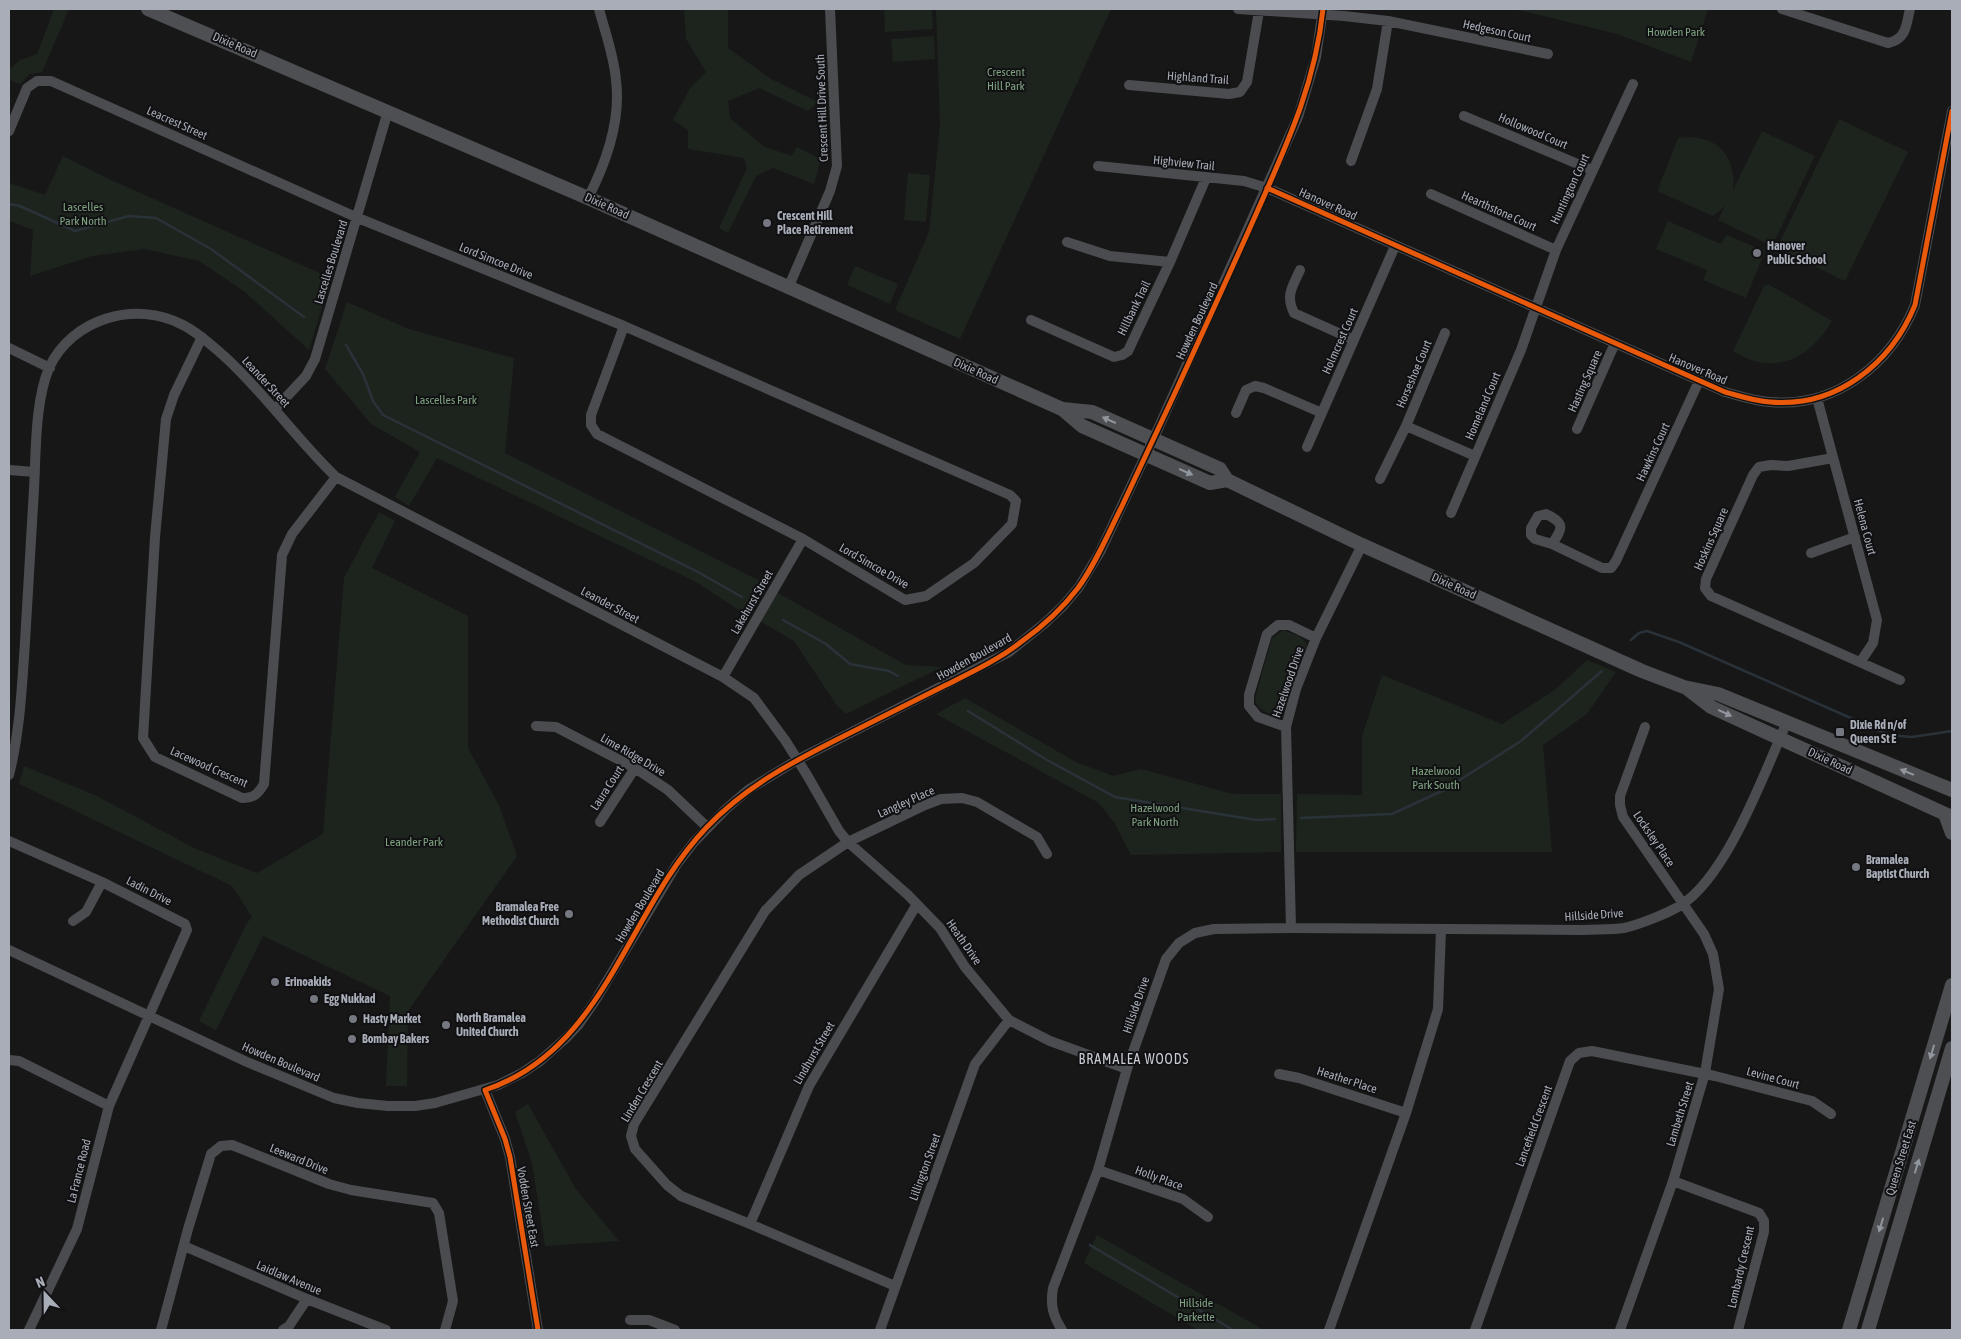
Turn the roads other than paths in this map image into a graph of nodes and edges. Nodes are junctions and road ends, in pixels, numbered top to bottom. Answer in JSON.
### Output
{"nodes":[{"id":1,"x":148,"y":9,"type":"edge"},
{"id":2,"x":599,"y":9,"type":"edge"},
{"id":3,"x":830,"y":9,"type":"edge"},
{"id":4,"x":1238,"y":9,"type":"edge"},
{"id":5,"x":1782,"y":9,"type":"edge"},
{"id":6,"x":1910,"y":9,"type":"edge"},
{"id":7,"x":1259,"y":11,"type":"junction"},
{"id":8,"x":1323,"y":12,"type":"edge"},
{"id":9,"x":1388,"y":21,"type":"junction"},
{"id":10,"x":1548,"y":54,"type":"dead end"},
{"id":11,"x":1633,"y":84,"type":"dead end"},
{"id":12,"x":1129,"y":85,"type":"dead end"},
{"id":13,"x":388,"y":111,"type":"junction"},
{"id":14,"x":1952,"y":111,"type":"edge"},
{"id":15,"x":1464,"y":116,"type":"dead end"},
{"id":16,"x":9,"y":130,"type":"edge"},
{"id":17,"x":1351,"y":161,"type":"dead end"},
{"id":18,"x":1098,"y":166,"type":"dead end"},
{"id":19,"x":1592,"y":170,"type":"junction"},
{"id":20,"x":1206,"y":178,"type":"junction"},
{"id":21,"x":1267,"y":188,"type":"junction"},
{"id":22,"x":1431,"y":194,"type":"dead end"},
{"id":23,"x":588,"y":198,"type":"junction"},
{"id":24,"x":358,"y":218,"type":"junction"},
{"id":25,"x":1066,"y":242,"type":"dead end"},
{"id":26,"x":1395,"y":246,"type":"junction"},
{"id":27,"x":1556,"y":250,"type":"junction"},
{"id":28,"x":1170,"y":262,"type":"junction"},
{"id":29,"x":1300,"y":270,"type":"dead end"},
{"id":30,"x":789,"y":286,"type":"junction"},
{"id":31,"x":1535,"y":308,"type":"junction"},
{"id":32,"x":1030,"y":320,"type":"dead end"},
{"id":33,"x":624,"y":326,"type":"junction"},
{"id":34,"x":1444,"y":333,"type":"dead end"},
{"id":35,"x":202,"y":337,"type":"junction"},
{"id":36,"x":1354,"y":340,"type":"junction"},
{"id":37,"x":1616,"y":343,"type":"junction"},
{"id":38,"x":9,"y":348,"type":"edge"},
{"id":39,"x":50,"y":368,"type":"junction"},
{"id":40,"x":1699,"y":381,"type":"junction"},
{"id":41,"x":1817,"y":398,"type":"junction"},
{"id":42,"x":275,"y":408,"type":"junction"},
{"id":43,"x":1062,"y":409,"type":"junction"},
{"id":44,"x":1236,"y":413,"type":"dead end"},
{"id":45,"x":1322,"y":414,"type":"junction"},
{"id":46,"x":1406,"y":426,"type":"junction"},
{"id":47,"x":1577,"y":429,"type":"dead end"},
{"id":48,"x":1153,"y":440,"type":"junction"},
{"id":49,"x":1307,"y":447,"type":"dead end"},
{"id":50,"x":1146,"y":454,"type":"junction"},
{"id":51,"x":1475,"y":456,"type":"junction"},
{"id":52,"x":1833,"y":458,"type":"junction"},
{"id":53,"x":9,"y":470,"type":"edge"},
{"id":54,"x":35,"y":472,"type":"junction"},
{"id":55,"x":336,"y":477,"type":"junction"},
{"id":56,"x":1380,"y":479,"type":"dead end"},
{"id":57,"x":1227,"y":480,"type":"junction"},
{"id":58,"x":1451,"y":512,"type":"dead end"},
{"id":59,"x":1855,"y":537,"type":"junction"},
{"id":60,"x":803,"y":539,"type":"junction"},
{"id":61,"x":1552,"y":544,"type":"dead end"},
{"id":62,"x":1362,"y":545,"type":"junction"},
{"id":63,"x":1810,"y":553,"type":"dead end"},
{"id":64,"x":1316,"y":638,"type":"junction"},
{"id":65,"x":1861,"y":661,"type":"junction"},
{"id":66,"x":723,"y":677,"type":"junction"},
{"id":67,"x":1900,"y":680,"type":"dead end"},
{"id":68,"x":1684,"y":687,"type":"junction"},
{"id":69,"x":1787,"y":722,"type":"junction"},
{"id":70,"x":536,"y":726,"type":"dead end"},
{"id":71,"x":1286,"y":727,"type":"junction"},
{"id":72,"x":1645,"y":727,"type":"dead end"},
{"id":73,"x":1780,"y":738,"type":"junction"},
{"id":74,"x":797,"y":760,"type":"junction"},
{"id":75,"x":635,"y":768,"type":"junction"},
{"id":76,"x":9,"y":775,"type":"edge"},
{"id":77,"x":1952,"y":790,"type":"edge"},
{"id":78,"x":1948,"y":816,"type":"edge"},
{"id":79,"x":600,"y":822,"type":"dead end"},
{"id":80,"x":707,"y":826,"type":"junction"},
{"id":81,"x":1952,"y":833,"type":"edge"},
{"id":82,"x":9,"y":841,"type":"edge"},
{"id":83,"x":848,"y":842,"type":"junction"},
{"id":84,"x":1047,"y":854,"type":"dead end"},
{"id":85,"x":102,"y":882,"type":"junction"},
{"id":86,"x":917,"y":904,"type":"junction"},
{"id":87,"x":1683,"y":904,"type":"junction"},
{"id":88,"x":73,"y":921,"type":"dead end"},
{"id":89,"x":1290,"y":928,"type":"junction"},
{"id":90,"x":1441,"y":930,"type":"junction"},
{"id":91,"x":9,"y":950,"type":"edge"},
{"id":92,"x":1952,"y":985,"type":"edge"},
{"id":93,"x":148,"y":1016,"type":"junction"},
{"id":94,"x":1009,"y":1020,"type":"junction"},
{"id":95,"x":1952,"y":1048,"type":"edge"},
{"id":96,"x":9,"y":1060,"type":"edge"},
{"id":97,"x":1127,"y":1069,"type":"junction"},
{"id":98,"x":1705,"y":1073,"type":"junction"},
{"id":99,"x":1279,"y":1074,"type":"dead end"},
{"id":100,"x":485,"y":1090,"type":"junction"},
{"id":101,"x":109,"y":1106,"type":"junction"},
{"id":102,"x":1406,"y":1113,"type":"junction"},
{"id":103,"x":1831,"y":1114,"type":"dead end"},
{"id":104,"x":1098,"y":1170,"type":"junction"},
{"id":105,"x":1673,"y":1181,"type":"junction"},
{"id":106,"x":1208,"y":1218,"type":"dead end"},
{"id":107,"x":750,"y":1224,"type":"junction"},
{"id":108,"x":184,"y":1246,"type":"junction"},
{"id":109,"x":895,"y":1286,"type":"junction"},
{"id":110,"x":1861,"y":1289,"type":"junction"},
{"id":111,"x":307,"y":1300,"type":"junction"},
{"id":112,"x":630,"y":1320,"type":"dead end"},
{"id":113,"x":29,"y":1330,"type":"edge"},
{"id":114,"x":161,"y":1330,"type":"edge"},
{"id":115,"x":283,"y":1330,"type":"edge"},
{"id":116,"x":386,"y":1330,"type":"edge"},
{"id":117,"x":445,"y":1330,"type":"edge"},
{"id":118,"x":538,"y":1330,"type":"edge"},
{"id":119,"x":675,"y":1330,"type":"edge"},
{"id":120,"x":880,"y":1330,"type":"edge"},
{"id":121,"x":1062,"y":1330,"type":"edge"},
{"id":122,"x":1328,"y":1330,"type":"edge"},
{"id":123,"x":1475,"y":1330,"type":"edge"},
{"id":124,"x":1620,"y":1330,"type":"edge"},
{"id":125,"x":1738,"y":1330,"type":"edge"},
{"id":126,"x":1849,"y":1330,"type":"edge"},
{"id":127,"x":1863,"y":1330,"type":"edge"},
{"id":128,"x":1868,"y":1330,"type":"edge"}],
"edges":[{"from":1,"to":13,"type":"main road","name":"Dixie Road"},
{"from":2,"to":23,"type":"street"},
{"from":3,"to":30,"type":"street","name":"Crescent Hill Drive South"},
{"from":4,"to":7,"type":"street","name":"Hedgeson Court"},
{"from":5,"to":6,"type":"street"},
{"from":7,"to":8,"type":"street","name":"Hedgeson Court"},
{"from":7,"to":12,"type":"street","name":"Highland Trail"},
{"from":8,"to":9,"type":"street","name":"Hedgeson Court"},
{"from":8,"to":21,"type":"street","name":"Howden Boulevard"},
{"from":9,"to":10,"type":"street","name":"Hedgeson Court"},
{"from":9,"to":17,"type":"street"},
{"from":11,"to":19,"type":"street","name":"Huntington Court"},
{"from":13,"to":23,"type":"main road","name":"Dixie Road"},
{"from":13,"to":24,"type":"street","name":"Lascelles Boulevard"},
{"from":14,"to":41,"type":"street","name":"Hanover Road"},
{"from":15,"to":19,"type":"street","name":"Hollowood Court"},
{"from":16,"to":24,"type":"street","name":"Leacrest Street"},
{"from":18,"to":20,"type":"street","name":"Highview Trail"},
{"from":19,"to":27,"type":"street","name":"Huntington Court"},
{"from":20,"to":21,"type":"street","name":"Highview Trail"},
{"from":20,"to":28,"type":"street","name":"Hillbank Trail"},
{"from":21,"to":26,"type":"street","name":"Hanover Road"},
{"from":21,"to":48,"type":"street","name":"Howden Boulevard"},
{"from":22,"to":27,"type":"street","name":"Hearthstone Court"},
{"from":23,"to":30,"type":"main road","name":"Dixie Road"},
{"from":24,"to":33,"type":"street","name":"Lord Simcoe Drive"},
{"from":24,"to":42,"type":"street","name":"Lascelles Boulevard"},
{"from":25,"to":28,"type":"street"},
{"from":26,"to":31,"type":"street","name":"Hanover Road"},
{"from":26,"to":36,"type":"street","name":"Holmcrest Court"},
{"from":27,"to":31,"type":"street","name":"Huntington Court"},
{"from":28,"to":32,"type":"street","name":"Hillbank Trail"},
{"from":29,"to":36,"type":"street"},
{"from":30,"to":43,"type":"main road","name":"Dixie Road"},
{"from":31,"to":37,"type":"street","name":"Hanover Road"},
{"from":31,"to":51,"type":"street","name":"Homeland Court"},
{"from":33,"to":60,"type":"street","name":"Lord Simcoe Drive"},
{"from":33,"to":60,"type":"street","name":"Lord Simcoe Drive"},
{"from":34,"to":46,"type":"street","name":"Horseshoe Court"},
{"from":35,"to":39,"type":"street","name":"Leander Street"},
{"from":35,"to":42,"type":"street","name":"Leander Street"},
{"from":35,"to":55,"type":"street","name":"Lacewood Crescent"},
{"from":36,"to":45,"type":"street","name":"Holmcrest Court"},
{"from":37,"to":40,"type":"street","name":"Hanover Road"},
{"from":37,"to":47,"type":"street","name":"Hasting Square"},
{"from":38,"to":39,"type":"street"},
{"from":39,"to":54,"type":"street","name":"Leander Street"},
{"from":40,"to":41,"type":"street","name":"Hanover Road"},
{"from":40,"to":61,"type":"street","name":"Hawkins Court"},
{"from":41,"to":52,"type":"street","name":"Helena Court"},
{"from":42,"to":55,"type":"street","name":"Leander Street"},
{"from":48,"to":43,"type":"main road","name":"Dixie Road","one_way":true},
{"from":43,"to":50,"type":"main road","name":"Dixie Road"},
{"from":44,"to":45,"type":"street"},
{"from":45,"to":49,"type":"street","name":"Holmcrest Court"},
{"from":46,"to":51,"type":"street","name":"Horseshoe Court"},
{"from":46,"to":56,"type":"street","name":"Horseshoe Court"},
{"from":48,"to":50,"type":"street","name":"Howden Boulevard"},
{"from":48,"to":57,"type":"main road","name":"Dixie Road"},
{"from":50,"to":57,"type":"main road","name":"Dixie Road","one_way":true},
{"from":50,"to":74,"type":"street","name":"Howden Boulevard"},
{"from":51,"to":58,"type":"street","name":"Homeland Court"},
{"from":52,"to":59,"type":"street","name":"Helena Court"},
{"from":52,"to":65,"type":"street","name":"Hoskins Square"},
{"from":53,"to":54,"type":"street"},
{"from":54,"to":76,"type":"street","name":"Leander Street"},
{"from":55,"to":66,"type":"street","name":"Leander Street"},
{"from":57,"to":62,"type":"main road","name":"Dixie Road"},
{"from":59,"to":63,"type":"street"},
{"from":59,"to":65,"type":"street","name":"Helena Court"},
{"from":60,"to":66,"type":"street","name":"Lakehurst Street"},
{"from":62,"to":64,"type":"street","name":"Hazelwood Drive"},
{"from":62,"to":68,"type":"main road","name":"Dixie Road"},
{"from":64,"to":71,"type":"street","name":"Hazelwood Drive"},
{"from":64,"to":71,"type":"street"},
{"from":65,"to":67,"type":"street"},
{"from":66,"to":74,"type":"street","name":"Leander Street"},
{"from":68,"to":69,"type":"main road","name":"Dixie Road"},
{"from":68,"to":73,"type":"main road","name":"Dixie Road","one_way":true},
{"from":69,"to":73,"type":"street","name":"Hillside Drive"},
{"from":77,"to":69,"type":"main road","name":"Dixie Road","one_way":true},
{"from":70,"to":75,"type":"street","name":"Lime Ridge Drive"},
{"from":71,"to":89,"type":"street","name":"Hazelwood Drive"},
{"from":72,"to":87,"type":"street","name":"Locksley Place"},
{"from":73,"to":78,"type":"main road","name":"Dixie Road"},
{"from":73,"to":87,"type":"street","name":"Hillside Drive"},
{"from":74,"to":80,"type":"street","name":"Howden Boulevard"},
{"from":74,"to":83,"type":"street","name":"Heath Drive"},
{"from":75,"to":79,"type":"street","name":"Laura Court"},
{"from":75,"to":80,"type":"street","name":"Lime Ridge Drive"},
{"from":78,"to":81,"type":"main road"},
{"from":80,"to":100,"type":"street","name":"Howden Boulevard"},
{"from":82,"to":85,"type":"street","name":"Ladin Drive"},
{"from":83,"to":84,"type":"street","name":"Langley Place"},
{"from":83,"to":86,"type":"street","name":"Heath Drive"},
{"from":83,"to":107,"type":"street","name":"Linden Crescent"},
{"from":85,"to":88,"type":"street"},
{"from":85,"to":93,"type":"street","name":"Ladin Drive"},
{"from":86,"to":94,"type":"street","name":"Heath Drive"},
{"from":86,"to":107,"type":"street","name":"Lindhurst Street"},
{"from":87,"to":90,"type":"street","name":"Hillside Drive"},
{"from":87,"to":98,"type":"street","name":"Lambeth Street"},
{"from":89,"to":90,"type":"street","name":"Hillside Drive"},
{"from":89,"to":97,"type":"street","name":"Hillside Drive"},
{"from":90,"to":102,"type":"street"},
{"from":91,"to":93,"type":"street","name":"Howden Boulevard"},
{"from":92,"to":110,"type":"main road","name":"Queen Street East","one_way":true},
{"from":93,"to":100,"type":"street","name":"Howden Boulevard"},
{"from":93,"to":101,"type":"street","name":"La France Road"},
{"from":94,"to":97,"type":"street","name":"Heath Drive"},
{"from":94,"to":109,"type":"street","name":"Lillington Street"},
{"from":128,"to":95,"type":"main road","name":"Queen Street East","one_way":true},
{"from":96,"to":101,"type":"street"},
{"from":97,"to":104,"type":"street","name":"Hillside Drive"},
{"from":98,"to":103,"type":"street","name":"Levine Court"},
{"from":98,"to":105,"type":"street","name":"Lambeth Street"},
{"from":98,"to":123,"type":"street","name":"Lancefield Crescent"},
{"from":99,"to":102,"type":"street","name":"Heather Place"},
{"from":100,"to":118,"type":"street","name":"Vodden Street East"},
{"from":101,"to":113,"type":"street","name":"La France Road"},
{"from":102,"to":122,"type":"street"},
{"from":104,"to":106,"type":"street","name":"Holly Place"},
{"from":104,"to":121,"type":"street","name":"Hillside Drive"},
{"from":105,"to":124,"type":"street","name":"Lambeth Street"},
{"from":105,"to":125,"type":"street","name":"Lombardy Crescent"},
{"from":107,"to":109,"type":"street","name":"Linden Crescent"},
{"from":108,"to":111,"type":"street","name":"Laidlaw Avenue"},
{"from":108,"to":114,"type":"street","name":"Leeward Drive"},
{"from":108,"to":117,"type":"street","name":"Leeward Drive"},
{"from":109,"to":120,"type":"street","name":"Lillington Street"},
{"from":110,"to":126,"type":"main road","name":"Queen Street East"},
{"from":110,"to":127,"type":"main road"},
{"from":111,"to":115,"type":"street"},
{"from":111,"to":116,"type":"street","name":"Laidlaw Avenue"},
{"from":112,"to":119,"type":"street"}]}
